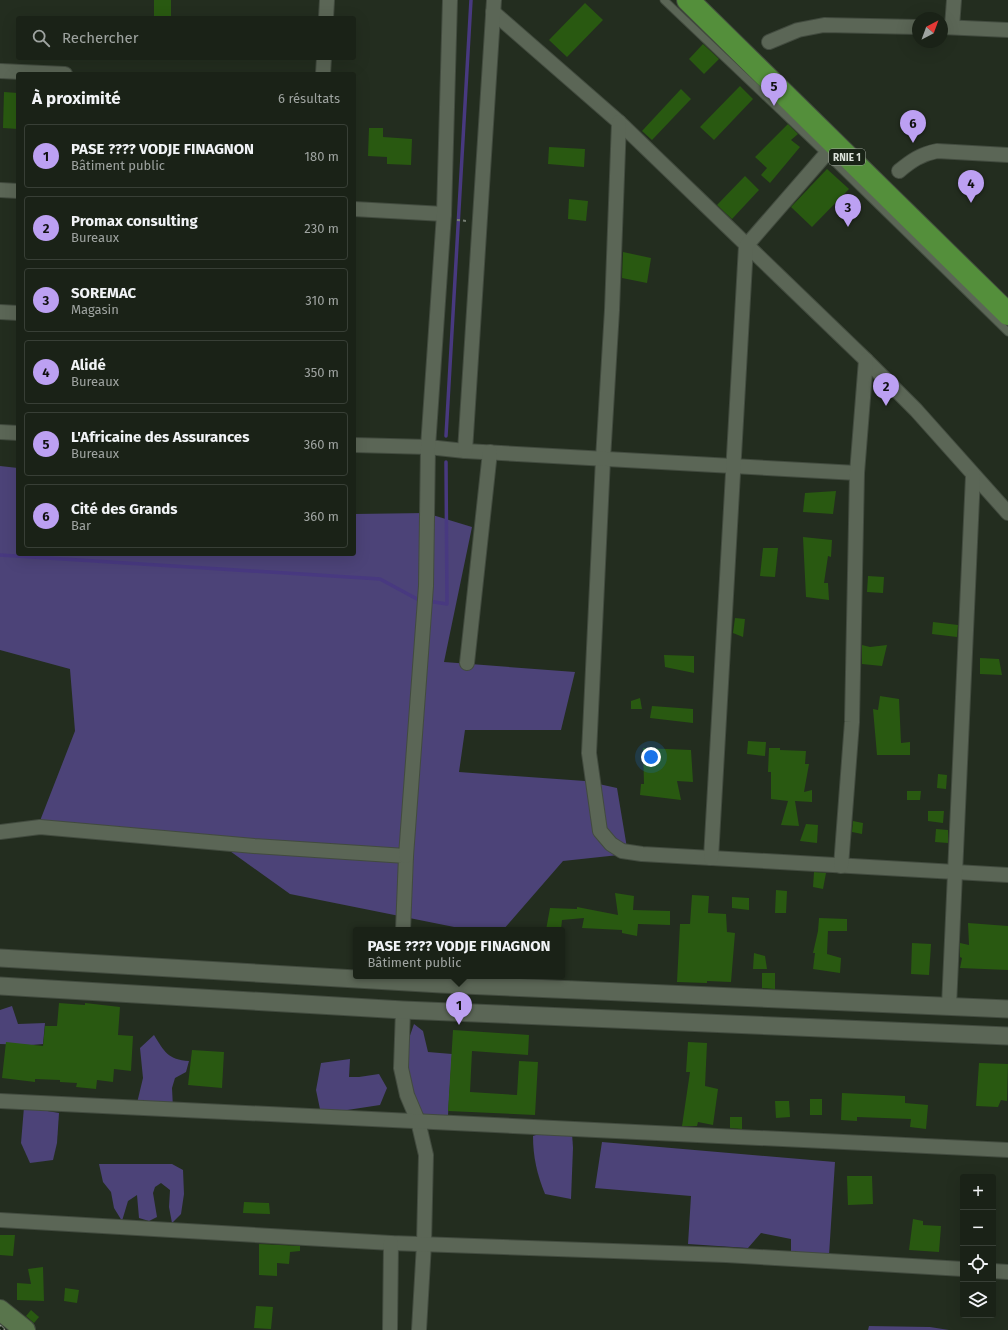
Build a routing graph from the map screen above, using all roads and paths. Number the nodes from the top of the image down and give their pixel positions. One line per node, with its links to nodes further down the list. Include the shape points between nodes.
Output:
1 (327, 0): 7 (street)
2 (450, 0): 24 (street)
3 (664, 0): 18 (lane)
4 (688, 0): 29 (highway, RNIE 1)
5 (954, 0): 8 (street)
6 (493, 6): 17 (street); 36 (street)
7 (326, 16)
8 (948, 23)
9 (912, 27): 12 (street, via 824,25 798,30)
10 (948, 27): 11 (street)
11 (1008, 30)
12 (769, 42)
13 (324, 60): 16 (street)
14 (0, 71): 15 (street)
15 (22, 72)
16 (323, 72)
17 (618, 122): 26 (street); 38 (street, via 612,310)
18 (826, 154): 26 (street); 30 (lane)
19 (1008, 154): 20 (street, via 932,152 911,161)
20 (899, 171)
21 (0, 190): 22 (street)
22 (16, 191)
23 (356, 209): 24 (street)
24 (448, 217): 25 (path); 35 (street)
25 (468, 221)
26 (746, 246): 31 (street); 39 (street)
27 (0, 312): 28 (street)
28 (16, 313)
29 (1008, 314)
30 (1008, 332)
31 (866, 360): 40 (street); 41 (street, via 916,410)
32 (0, 432): 33 (street)
33 (16, 433)
34 (356, 445): 35 (street)
35 (428, 447): 36 (street); 45 (street, via 426,586)
36 (465, 451): 37 (street)
37 (490, 452): 38 (street); 43 (street)
38 (603, 459): 39 (street); 46 (street, via 589,753 600,831 610,844 622,851)
39 (733, 467): 40 (street); 46 (street)
40 (857, 474): 47 (street, via 852,722)
41 (973, 476): 42 (street); 48 (street)
42 (1008, 513)
43 (467, 663)
44 (0, 832): 45 (street, via 40,827 254,846)
45 (406, 856): 50 (street)
46 (711, 858): 47 (street)
47 (841, 866): 48 (street)
48 (955, 871): 49 (street); 55 (street)
49 (1008, 875)
50 (403, 927)
51 (0, 958): 52 (street)
52 (353, 977)
53 (400, 979): 55 (street)
54 (0, 986): 57 (street)
55 (949, 1006): 56 (street)
56 (1008, 1009)
57 (403, 1010): 58 (street); 60 (street, via 402,1068 406,1095)
58 (1008, 1036)
59 (0, 1101): 60 (street)
60 (418, 1121): 61 (street); 64 (street, via 426,1155)
61 (1008, 1150)
62 (0, 1220): 63 (street)
63 (391, 1244): 64 (street); 70 (street)
64 (424, 1244): 65 (street, via 726,1254); 71 (street)
65 (960, 1269)
66 (996, 1271): 67 (street)
67 (1008, 1272)
68 (0, 1310): 69 (main road)
69 (24, 1330)
70 (390, 1330)
71 (419, 1330)

